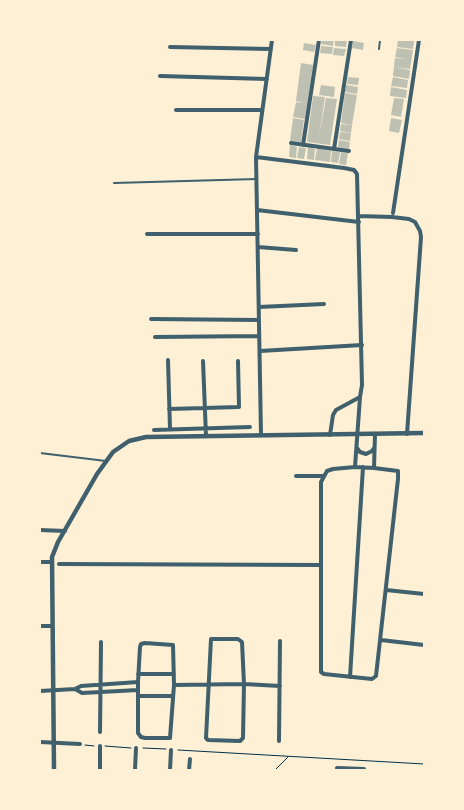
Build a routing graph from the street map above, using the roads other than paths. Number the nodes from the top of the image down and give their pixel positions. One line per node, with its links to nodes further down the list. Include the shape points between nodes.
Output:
1 (272, 40): 7 (street)
2 (319, 40): 14 (street)
3 (351, 40): 15 (street)
4 (380, 40): 8 (lane)
5 (419, 40): 21 (street)
6 (170, 47): 7 (street)
7 (271, 48): 10 (street)
8 (379, 49)
9 (160, 76): 10 (street)
10 (267, 79): 12 (street)
11 (176, 110): 12 (street)
12 (262, 110): 17 (street)
13 (291, 143): 14 (street)
14 (303, 145): 15 (street)
15 (334, 149): 16 (street)
16 (349, 151)
17 (256, 157): 18 (street); 22 (street, via 354,170 359,179)
18 (256, 179): 19 (lane); 20 (street)
19 (114, 182)
20 (257, 210): 23 (street); 25 (street)
21 (393, 212)
22 (359, 216): 23 (street); 48 (street, via 409,219 420,231)
23 (359, 222): 34 (street)
24 (147, 234): 25 (street)
25 (258, 234): 26 (street)
26 (258, 247): 27 (street); 29 (street)
27 (296, 250)
28 (324, 304): 29 (street)
29 (259, 307): 31 (street)
30 (151, 319): 31 (street)
31 (259, 320): 33 (street)
32 (155, 336): 33 (street)
33 (260, 336): 35 (street)
34 (362, 345): 35 (street); 39 (street)
35 (260, 351): 49 (street)
36 (168, 360): 40 (street)
37 (203, 361): 41 (street)
38 (238, 361): 41 (street, via 239,407)
39 (360, 397): 50 (street, via 336,410); 51 (street)
40 (169, 408): 41 (street); 44 (street)
41 (205, 408): 43 (street)
42 (250, 427): 43 (street)
43 (205, 428): 44 (street); 52 (street)
44 (170, 429): 45 (street)
45 (154, 430)
46 (424, 433): 48 (street)
47 (375, 434): 48 (street); 51 (street); 54 (street)
48 (407, 434)
49 (261, 435): 50 (street); 52 (street)
50 (330, 435): 51 (street)
51 (357, 435): 53 (street)
52 (206, 436): 56 (street, via 138,438 121,446)
53 (356, 444): 54 (street, via 358,450 366,454); 57 (street)
54 (375, 446): 59 (street)
55 (40, 453): 56 (lane)
56 (106, 461): 63 (street)
57 (355, 467): 58 (street); 61 (street, via 333,469)
58 (363, 468): 59 (street); 78 (street)
59 (374, 468): 68 (street, via 398,471)
60 (296, 476): 61 (street)
61 (323, 476): 67 (street)
62 (40, 530): 63 (street)
63 (65, 531): 65 (street)
64 (40, 562): 65 (street)
65 (52, 562): 71 (street)
66 (59, 564): 67 (street)
67 (321, 565): 78 (street, via 321,672)
68 (386, 590): 69 (street); 72 (street)
69 (424, 594)
70 (40, 626): 71 (street)
71 (52, 626): 86 (street)
72 (380, 640): 75 (street); 78 (street, via 374,679)
73 (280, 641): 84 (street)
74 (101, 642): 80 (street)
75 (424, 645)
76 (138, 674): 77 (street); 77 (street, via 140,647 145,643 173,645); 79 (street)
77 (174, 674): 83 (street)
78 (350, 677)
79 (138, 682): 80 (street); 87 (street)
80 (100, 684): 85 (street); 89 (street)
81 (208, 684): 82 (street); 82 (street, via 210,641 238,639 242,642); 82 (street, via 206,738 238,741 243,738); 83 (street)
82 (244, 684): 84 (street)
83 (174, 685): 91 (street)
84 (280, 686): 93 (street)
85 (75, 689): 86 (street); 89 (street)
86 (54, 690): 88 (street); 95 (street)
87 (138, 690): 89 (street); 90 (street)
88 (40, 691)
89 (100, 691): 92 (street)
90 (138, 696): 91 (street); 91 (street, via 138,733 141,738 170,738)
91 (173, 696)
92 (100, 732)
93 (279, 741)
94 (40, 742): 95 (street)
95 (54, 743): 96 (street); 102 (street)
96 (80, 744)
97 (100, 746): 103 (street)
98 (136, 748): 104 (street)
99 (171, 750): 105 (street)
100 (190, 759): 106 (street)
101 (364, 769): 107 (street)
102 (54, 770)
103 (100, 770)
104 (135, 770)
105 (170, 770)
106 (190, 770)
107 (338, 770)

